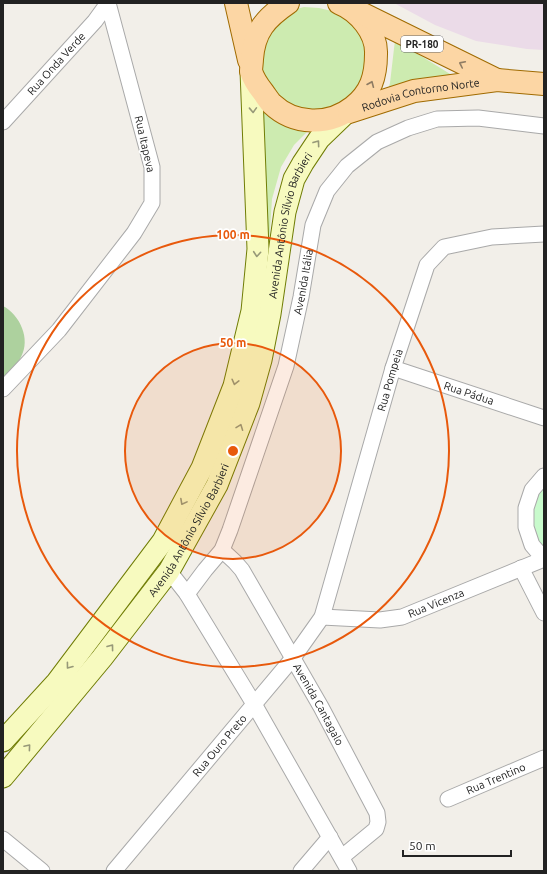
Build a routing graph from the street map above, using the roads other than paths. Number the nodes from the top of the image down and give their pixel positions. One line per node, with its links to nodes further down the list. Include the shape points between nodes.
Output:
1 (108, 3): 9 (street, Rua Onda Verde, via 95,21); 13 (street, Rua Itapeva, via 152,167 152,203 134,233 59,330)
2 (236, 3): 5 (main road, PR-180)
3 (288, 3): 5 (main road, via 272,14 259,30 253,49)
4 (344, 4): 6 (main road, Rodovia Contorno Norte / PR-180, one-way to 4); 8 (main road, PR-180, one-way to 4, via 360,102 371,86 376,69 376,51 371,33 361,18)
5 (251, 71): 8 (main road, PR-180, via 272,104 288,115 307,121 327,120); 25 (main road, Avenida Antônio Sílvio Barbieri, one-way to 25, via 258,249 252,311 234,386 202,468 163,541 57,682)
6 (497, 80): 7 (main road, Rodovia Contorno Norte / PR-180); 8 (main road, Rodovia Contorno Norte / PR-180, via 414,91)
7 (544, 84)
8 (346, 113): 19 (main road, Avenida Antônio Sílvio Barbieri, one-way to 8, via 217,485 249,403 264,345 285,212 294,179 319,139)
9 (3, 122)
10 (544, 126): 16 (street, Avenida Itália, via 478,118 437,119 377,142 347,166 327,191 313,225 286,366)
11 (544, 234): 12 (street, Rua Pompeia, via 492,237 444,247 427,265)
12 (393, 368): 14 (street, Rua Pádua); 22 (street, Rua Pompeia)
13 (3, 389)
14 (544, 418)
15 (544, 476): 17 (street, via 532,490 526,508 526,527 532,545)
16 (222, 550): 20 (street, Avenida Itália); 23 (street, Avenida Cantagalo, via 242,570)
17 (544, 559): 18 (street, Rua Vicenza)
18 (521, 568): 21 (street); 22 (street, Rua Vicenza, via 402,617 380,620)
19 (169, 571): 20 (street); 27 (main road, Avenida Antônio Sílvio Barbieri, one-way to 19, via 102,658)
20 (187, 594): 24 (street)
21 (544, 613)
22 (322, 617): 23 (street, Rua Ouro Preto)
23 (293, 658): 24 (street, Rua Ouro Preto); 31 (street, Avenida Cantagalo, via 377,813 376,829)
24 (254, 704): 29 (street); 33 (street, Rua Ouro Preto)
25 (3, 741)
26 (544, 758): 28 (street, Rua Trentino)
27 (3, 777)
28 (448, 799)
29 (330, 837): 31 (street); 34 (street)
30 (3, 839): 32 (street)
31 (342, 857): 35 (street)
32 (42, 871)
33 (114, 871)
34 (301, 871)
35 (350, 871)

